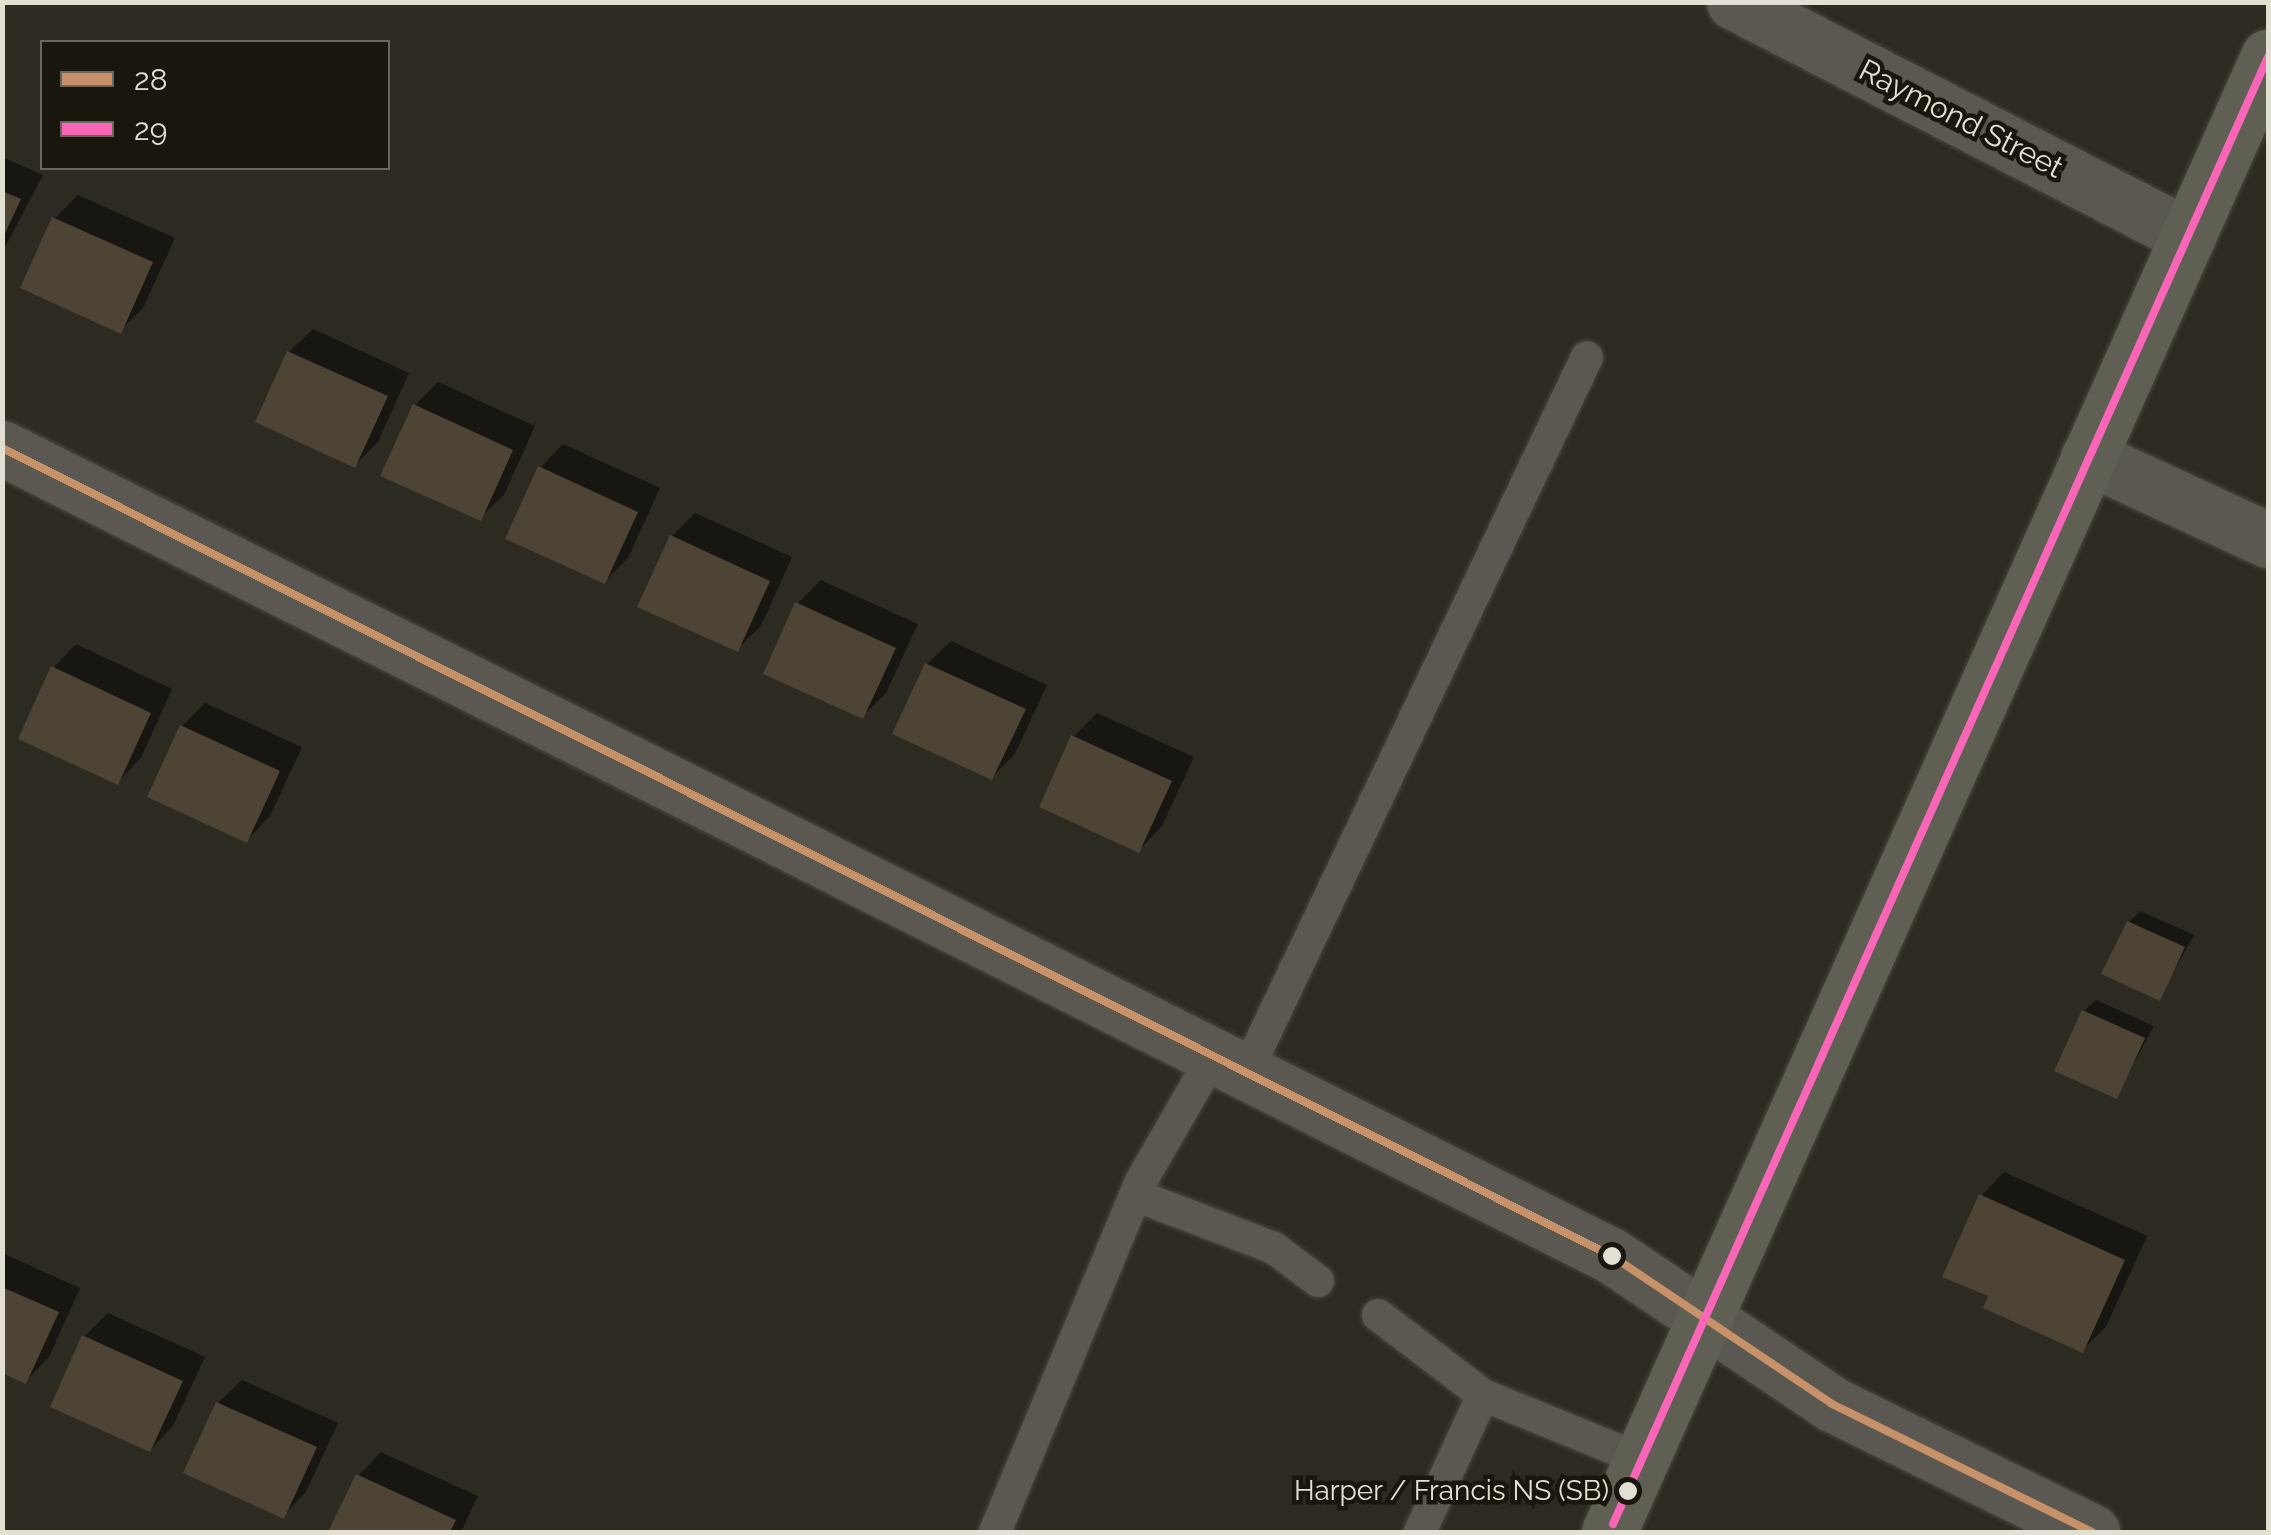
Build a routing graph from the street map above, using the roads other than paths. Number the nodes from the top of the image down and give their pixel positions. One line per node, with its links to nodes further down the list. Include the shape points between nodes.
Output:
1 (1734, 2): 3 (street, Raymond Street)
2 (2268, 57): 3 (main road)
3 (2188, 236): 6 (main road)
4 (1588, 357): 8 (lane)
5 (2, 448): 8 (street)
6 (2088, 457): 7 (street); 12 (main road)
7 (2268, 540)
8 (1229, 1066): 9 (lane); 12 (street, via 1612,1256)
9 (1135, 1195): 10 (lane, via 1274,1248); 15 (lane)
10 (1318, 1281)
11 (1378, 1315): 13 (lane)
12 (1706, 1320): 14 (main road); 18 (street, via 1832,1404)
13 (1484, 1395): 14 (lane); 16 (lane)
14 (1642, 1460): 17 (main road)
15 (995, 1532)
16 (1420, 1532)
17 (1609, 1532)
18 (2092, 1532)

